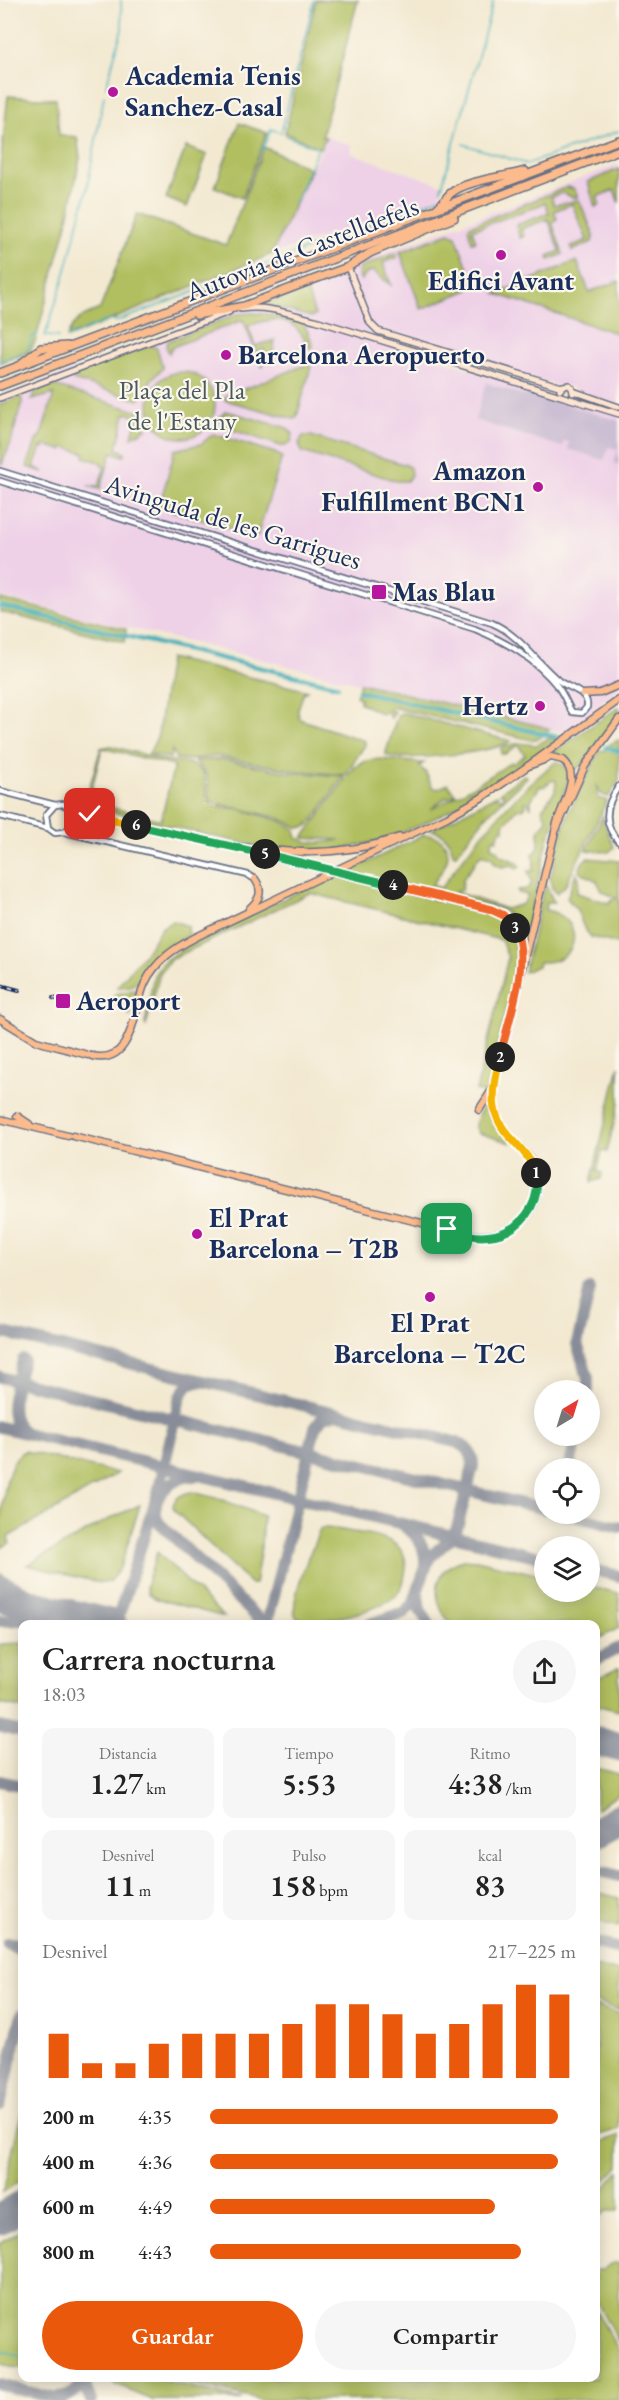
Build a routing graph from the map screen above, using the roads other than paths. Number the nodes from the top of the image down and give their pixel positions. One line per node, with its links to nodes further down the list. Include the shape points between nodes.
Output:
1 (619, 140): 8 (highway, Autovia de Castelldefels, via 565,160 481,181 452,192 432,211)
2 (619, 150): 3 (highway, Autovia de Castelldefels)
3 (475, 206): 4 (highway, via 370,253); 7 (highway, Autovia de Castelldefels)
4 (348, 267): 5 (highway); 12 (main road, via 376,330)
5 (244, 306): 6 (highway); 7 (highway)
6 (255, 308): 14 (main road, via 315,320); 15 (main road, via 213,317)
7 (165, 323): 11 (highway, Autovia de Castelldefels)
8 (81, 344): 9 (highway, Autovia de Castelldefels); 9 (highway, via 43,347)
9 (18, 366): 10 (highway, Autovia de Castelldefels)
10 (0, 373)
11 (0, 386)
12 (562, 387): 13 (main road, via 569,385); 14 (main road)
13 (573, 391): 14 (main road); 16 (main road)
14 (565, 396): 17 (main road)
15 (0, 398)
16 (619, 406)
17 (619, 414)
18 (0, 471): 21 (street, Avinguda de les Garrigues, via 492,623 506,630 562,683)
19 (0, 481): 21 (street, Avinguda de les Garrigues, via 443,618 506,642 540,668 575,713 587,707)
20 (619, 685): 21 (main road, via 600,693)
21 (583, 694)
22 (619, 695): 24 (main road)
23 (619, 700): 24 (main road)
24 (597, 716): 26 (main road)
25 (619, 719): 35 (main road, via 585,766)
26 (528, 766): 32 (main road, via 482,798); 35 (main road, via 555,758 566,763 571,772)
27 (619, 786): 36 (street, via 606,819)
28 (0, 791): 29 (street)
29 (55, 805): 30 (street, via 63,804); 33 (street, via 46,815)
30 (70, 809): 34 (street, via 72,822); 37 (street)
31 (0, 816): 33 (street)
32 (426, 827): 37 (main road, via 381,842 321,853); 39 (main road)
33 (48, 828): 34 (street, via 55,833)
34 (64, 832): 38 (street)
35 (555, 832): 40 (main road)
36 (619, 842)
37 (219, 844): 40 (main road, bridge, via 498,912 517,933)
38 (255, 879): 39 (main road, via 259,897)
39 (243, 915): 41 (main road, via 164,957 145,982 124,1046 116,1054 90,1055 36,1041)
40 (522, 965): 42 (main road)
41 (0, 1019)
42 (493, 1087): 43 (main road); 46 (main road, via 492,1106 497,1120 529,1158 538,1188 533,1205 518,1223 491,1236 472,1236)
43 (479, 1110)
44 (17, 1116): 46 (main road)
45 (0, 1119): 46 (main road)
46 (32, 1126)

